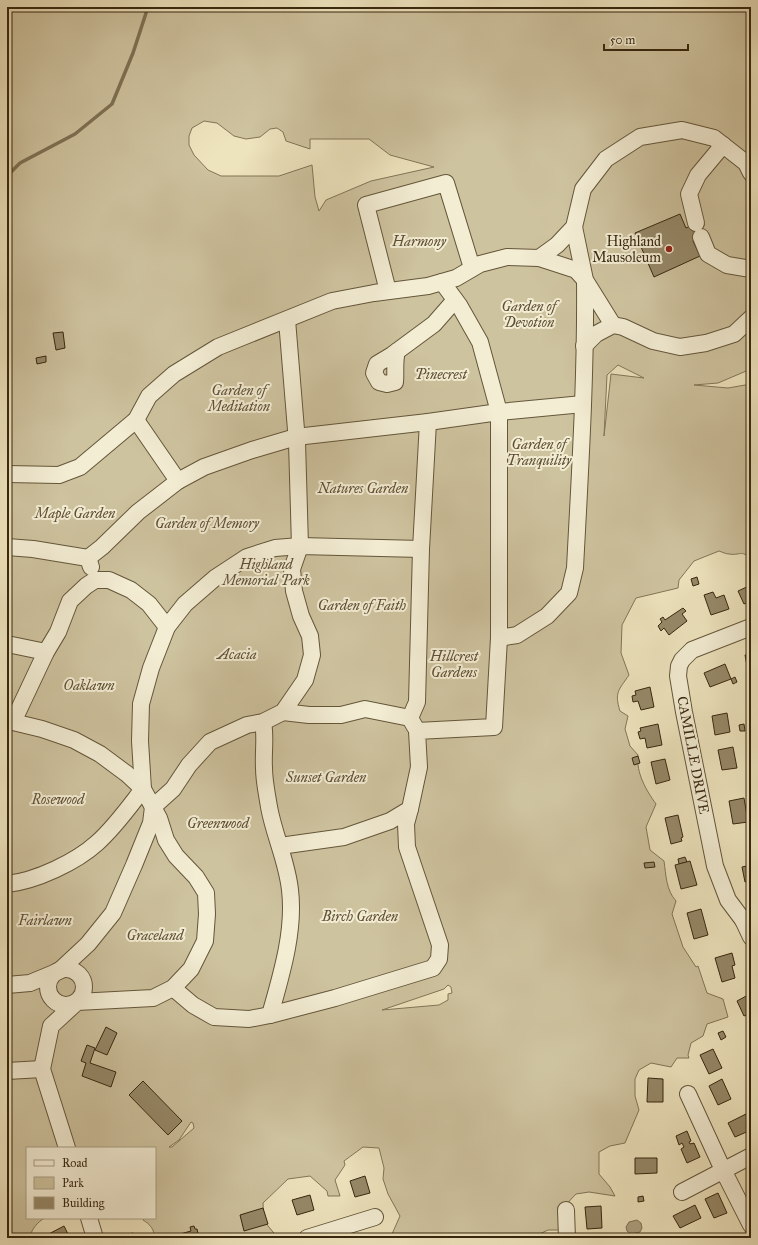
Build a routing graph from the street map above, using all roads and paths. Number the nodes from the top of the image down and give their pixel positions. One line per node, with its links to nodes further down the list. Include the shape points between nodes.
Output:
1 (723, 145): 2 (street, via 746,163); 3 (street, via 714,138 682,130 640,137 606,159 583,189); 6 (street, via 698,175 689,194 698,230 708,254 727,265)
2 (751, 172)
3 (574, 227): 4 (street, via 557,245); 7 (street)
4 (539, 258): 5 (street, via 507,257); 7 (street, via 576,270)
5 (472, 268): 8 (street, via 456,278); 9 (street, via 446,183 366,205)
6 (751, 269)
7 (585, 280): 13 (street); 14 (street)
8 (442, 282): 9 (street); 10 (street)
9 (388, 291): 12 (street, via 332,301)
10 (455, 300): 15 (street, via 434,324); 17 (street, via 480,342)
11 (751, 318): 13 (street, via 734,334 706,343 680,347 653,341)
12 (287, 320): 18 (street, via 218,347 174,374 149,396); 20 (street)
13 (613, 325): 14 (street, via 596,334)
14 (584, 346): 16 (street)
15 (397, 351)
16 (583, 404): 17 (street); 30 (street, via 575,568 569,593 547,616 517,635)
17 (500, 412): 19 (street); 30 (street)
18 (136, 420): 21 (street, via 80,467 59,475); 22 (street)
19 (428, 422): 20 (street); 25 (street)
20 (296, 437): 22 (street, via 204,467); 23 (street)
21 (7, 474)
22 (178, 482): 26 (street, via 138,512)
23 (300, 546): 25 (street); 28 (street, via 275,548 247,557 197,593); 33 (street, via 292,569 294,591 310,636 312,656 305,680)
24 (7, 547): 26 (street)
25 (421, 549): 36 (street, via 417,702)
26 (88, 558): 27 (street)
27 (95, 580): 28 (street, via 109,580 131,590 149,604); 32 (street, via 70,601 58,632)
28 (167, 627): 37 (street, via 151,668 141,704)
29 (751, 627): 42 (street, CAMILLE DRIVE, via 692,650 678,666 684,712 715,866 728,900)
30 (499, 638): 36 (street, via 494,727)
31 (7, 644): 32 (street)
32 (46, 652): 34 (street)
33 (283, 712): 35 (street); 36 (street, via 341,715 365,710)
34 (10, 722): 37 (street, via 74,740 100,754)
35 (263, 722): 38 (street, via 247,725 210,742 189,765 173,789); 40 (street, via 264,768 269,809)
36 (414, 724): 39 (street, via 419,767)
37 (143, 789): 38 (street); 41 (street, via 97,843 63,867 20,883)
38 (153, 808): 44 (street, via 151,824 113,913 88,944); 46 (street, via 166,840 206,893 205,941 191,969)
39 (410, 809): 40 (street, via 390,821 344,837); 48 (street, via 406,824 407,847 440,945 439,959 433,968)
40 (280, 846): 48 (street, via 290,890 291,923)
41 (7, 884)
42 (747, 918): 43 (street)
43 (751, 937)
44 (59, 971): 45 (street, via 30,983); 47 (street, via 76,972 83,981 84,992); 47 (street, via 49,985 51,997 60,1004)
45 (7, 986)
46 (173, 988): 47 (street, via 153,998); 48 (street, via 193,1005 214,1017 249,1019)
47 (77, 1002): 49 (street, via 51,1026)
48 (270, 1015)
49 (42, 1070): 50 (street); 52 (street)
50 (7, 1071)
51 (688, 1094): 54 (street)
52 (67, 1147)
53 (751, 1156): 54 (street)
54 (724, 1170): 55 (street); 59 (street)
55 (682, 1192)
56 (566, 1210): 62 (street)
57 (375, 1217): 61 (street)
58 (89, 1219): 60 (street)
59 (751, 1225)
60 (95, 1238)
61 (307, 1238)
62 (567, 1238)

